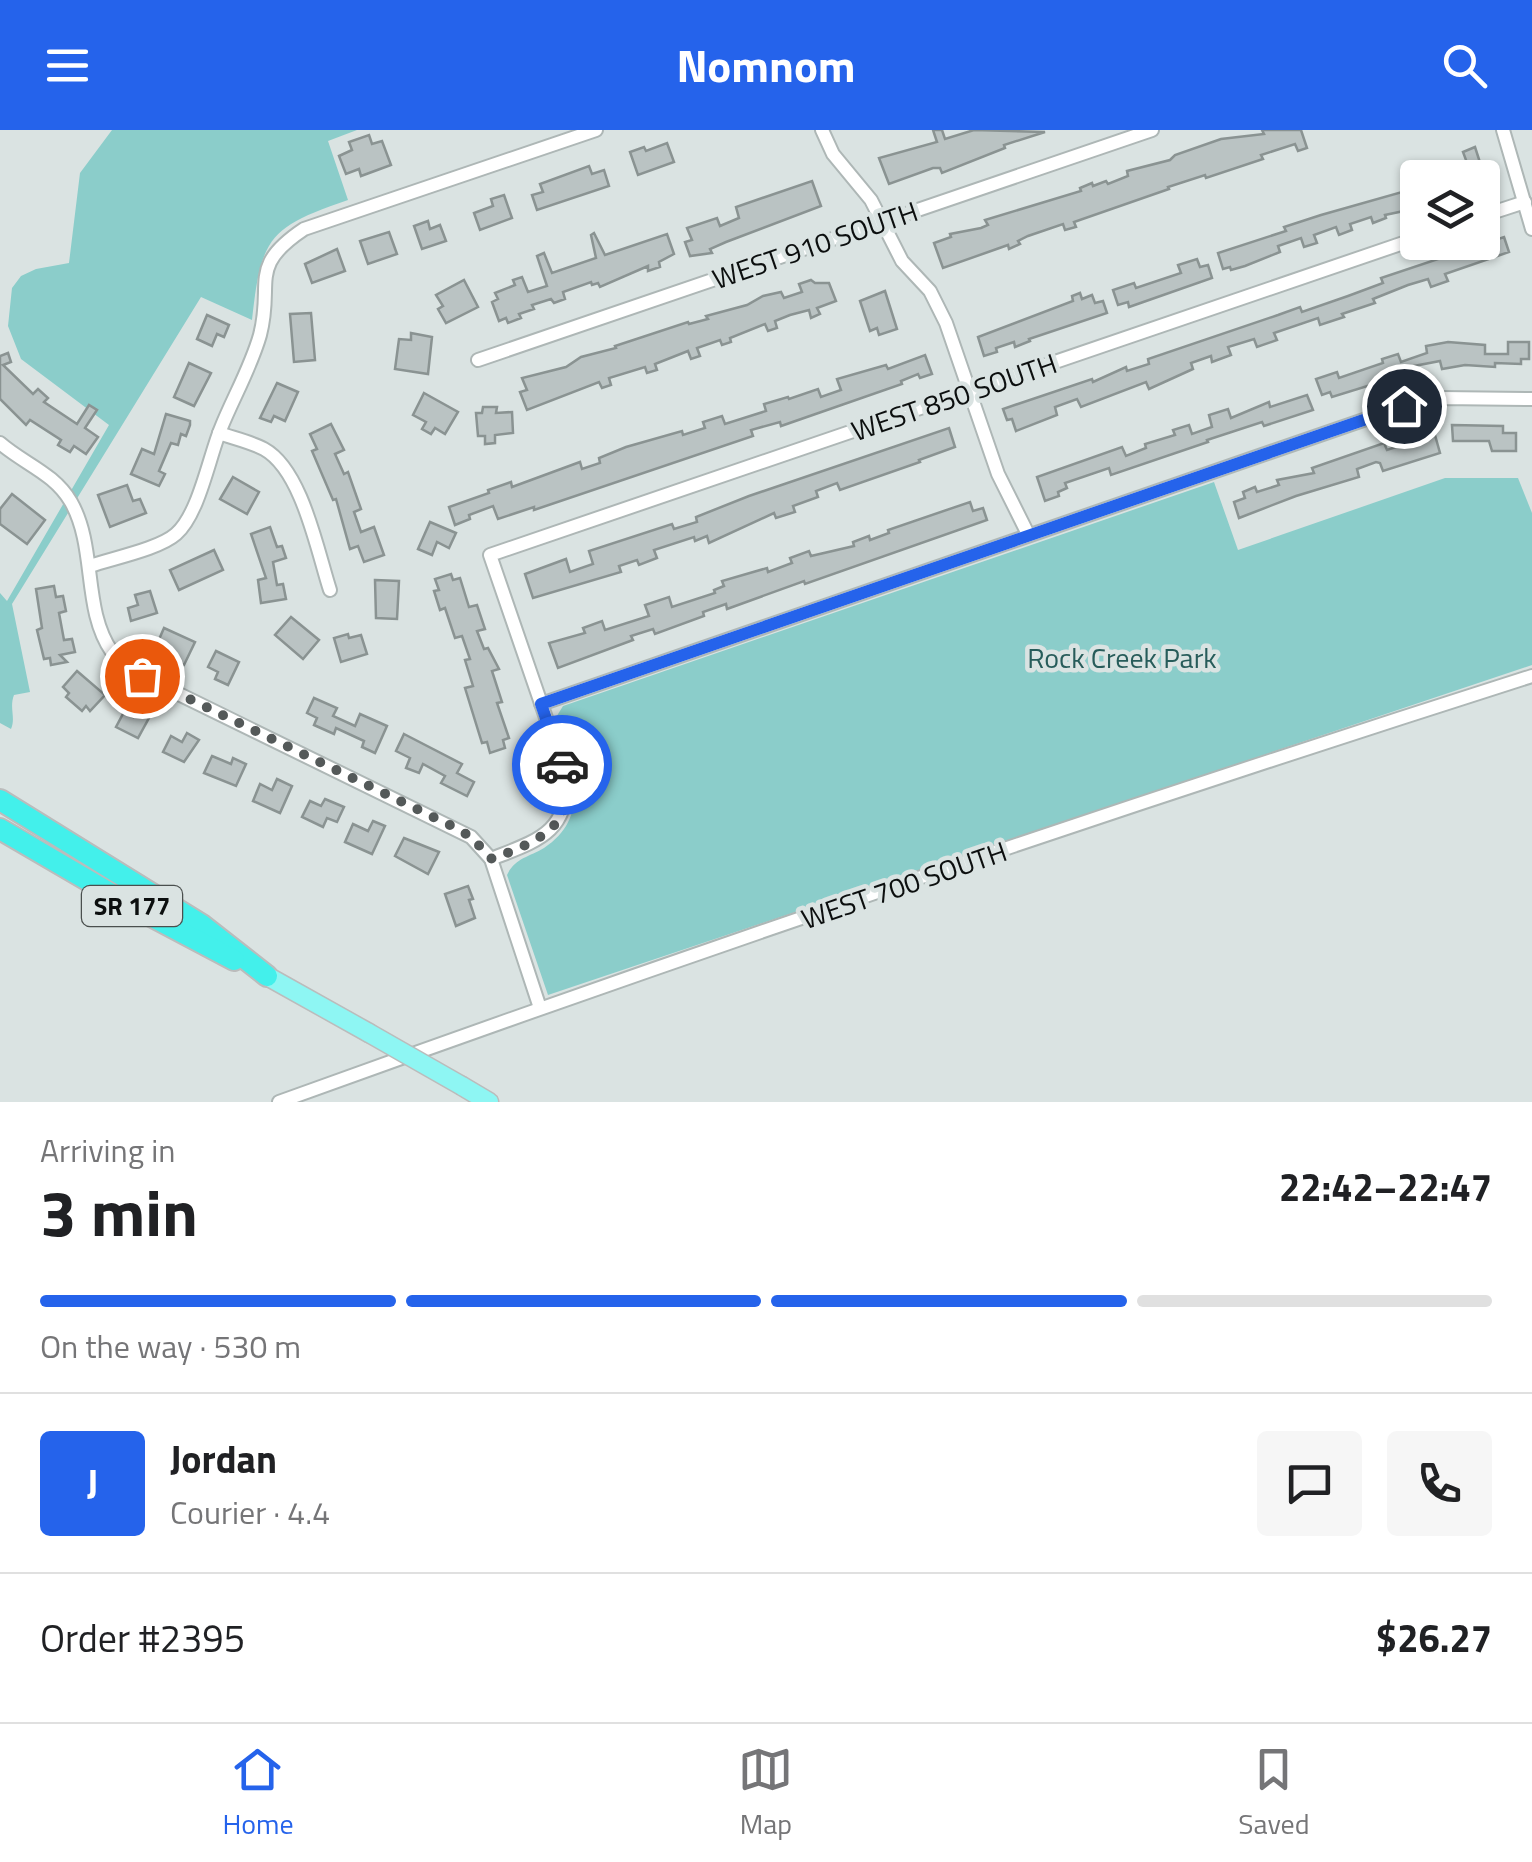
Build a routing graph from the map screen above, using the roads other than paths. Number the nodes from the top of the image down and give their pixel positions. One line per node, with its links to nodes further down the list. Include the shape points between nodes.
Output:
1 (596, 130): 13 (street, via 304,229 279,246 266,271 260,335)
2 (822, 130): 7 (street)
3 (1152, 130): 7 (street, WEST 910 SOUTH)
4 (1502, 130): 5 (street)
5 (1525, 202): 6 (street); 8 (street)
6 (1500, 210)
7 (882, 222): 10 (street, WEST 910 SOUTH); 11 (street, via 902,262 930,291)
8 (1532, 229)
9 (1400, 244): 11 (street, WEST 850 SOUTH)
10 (478, 360)
11 (971, 392): 15 (street, via 998,474); 19 (street, WEST 850 SOUTH, via 490,554)
12 (1532, 399): 15 (street, via 1441,398 1404,406)
13 (219, 433): 16 (street, via 178,532); 17 (street, via 265,449 282,464 295,484)
14 (0, 443): 16 (street, via 35,465 70,500)
15 (1028, 534): 19 (street)
16 (90, 566): 22 (street, via 99,623 126,665 456,828)
17 (330, 590)
18 (1532, 676): 24 (street, WEST 700 SOUTH)
19 (541, 704): 22 (street, via 566,776 563,814 534,842)
20 (0, 800): 23 (highway, via 202,924)
21 (0, 830): 23 (highway, SR 177)
22 (492, 859): 24 (street)
23 (267, 976): 26 (main road, SR 177, bridge)
24 (540, 1008): 25 (street, WEST 700 SOUTH)
25 (279, 1102)
26 (489, 1102)

